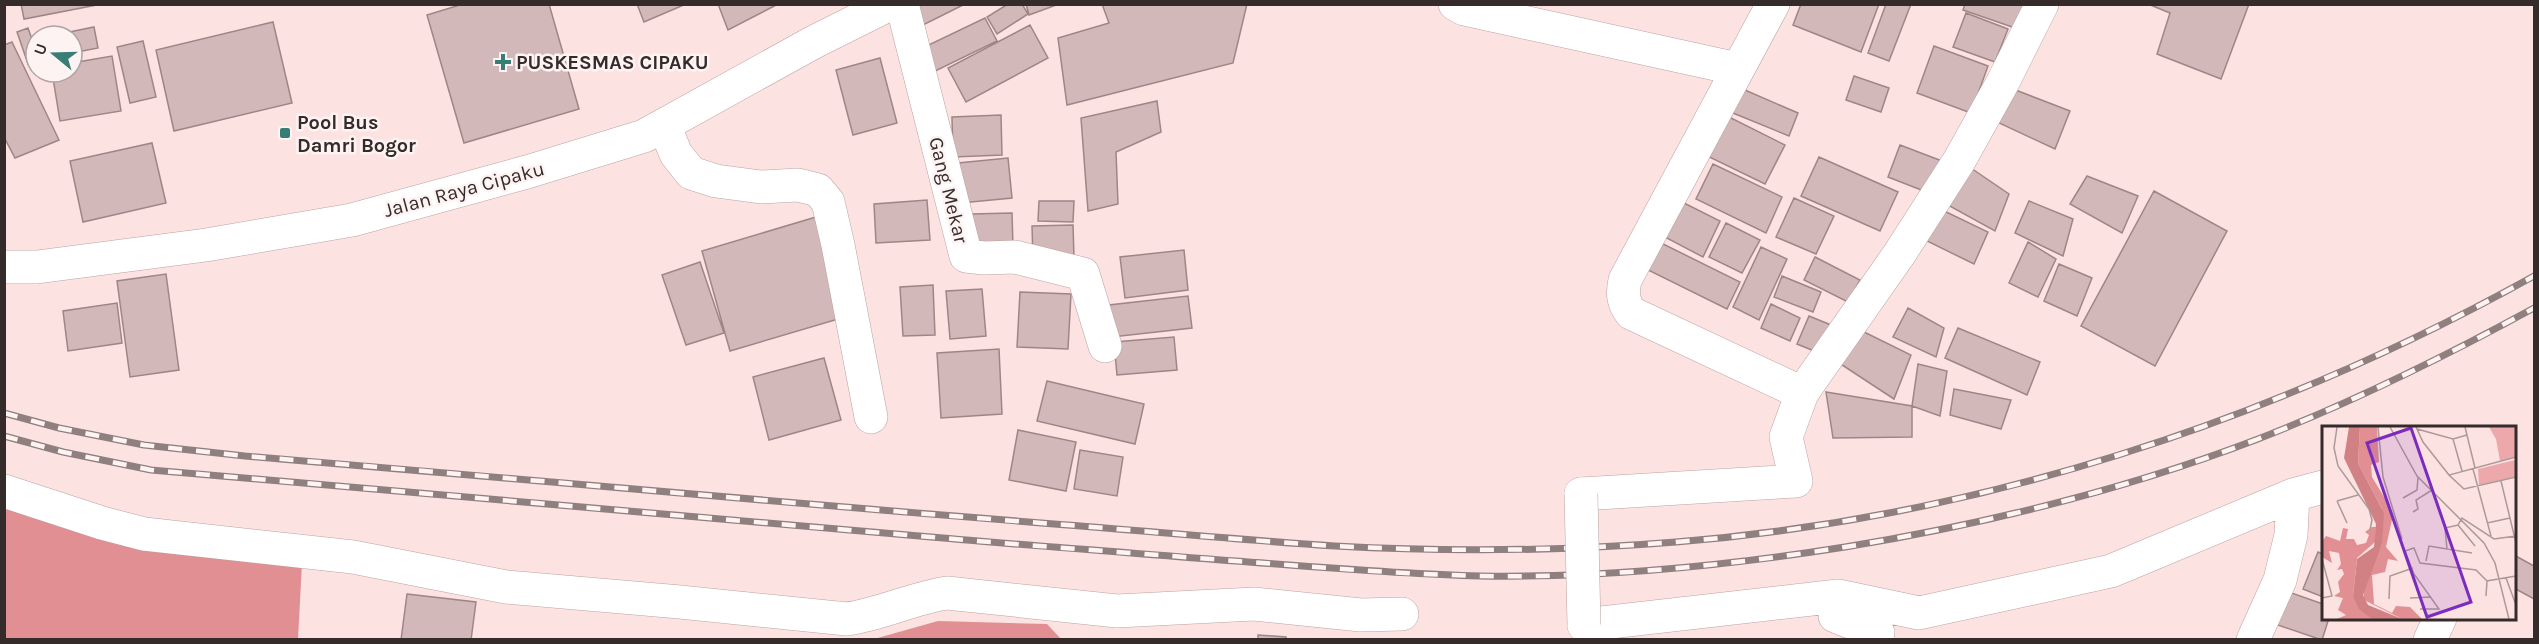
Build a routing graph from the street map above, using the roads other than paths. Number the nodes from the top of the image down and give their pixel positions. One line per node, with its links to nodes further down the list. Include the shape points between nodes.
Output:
1 (890, 4): 8 (street, Jalan Raya Cipaku)
2 (902, 4): 10 (street, Gang Mekar, via 966,255 1015,257 1083,273)
3 (1455, 4): 6 (street, via 1464,9)
4 (1773, 4): 7 (street)
5 (2042, 4): 11 (street, via 2004,82 1948,179)
6 (1523, 12): 7 (street)
7 (1738, 69): 11 (street, via 1625,280 1624,304 1631,313)
8 (664, 125): 9 (street, Jalan Raya Cipaku, via 644,136 527,172 352,220 206,245 37,267); 12 (street, via 676,154 691,173 761,187 798,185 818,190 828,202)
9 (4, 267)
10 (1105, 346)
11 (1802, 393): 15 (street, bridge, via 1786,437 1796,481 1581,494 1584,625)
12 (871, 417)
13 (4, 491): 16 (street, via 144,534 353,557 506,587 848,619 947,593 1117,611 1254,604 1361,615)
14 (2308, 491): 15 (street, via 2111,571 1919,613); 19 (street, via 2291,535 2280,580)
15 (1838, 596): 18 (street, via 1835,616 1878,633)
16 (1402, 614)
17 (2438, 620): 20 (street)
18 (1874, 639)
19 (2253, 639)
20 (2430, 639)

